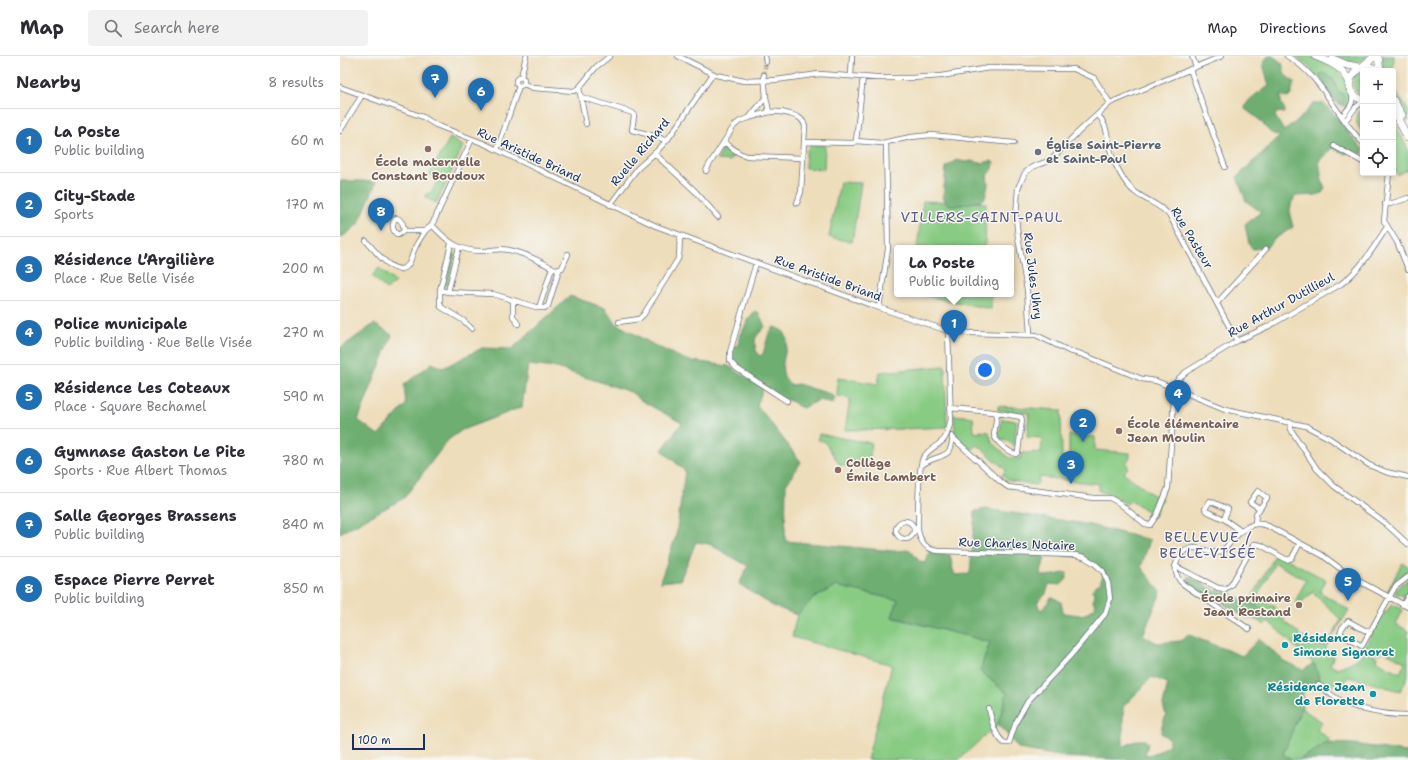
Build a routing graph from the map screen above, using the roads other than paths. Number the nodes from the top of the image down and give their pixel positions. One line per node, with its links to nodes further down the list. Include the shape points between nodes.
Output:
1 (526, 56): 22 (street)
2 (610, 56): 28 (street, via 596,67)
3 (678, 56): 19 (street)
4 (765, 56): 13 (street)
5 (852, 56): 21 (street)
6 (1192, 56): 15 (street)
7 (1222, 56): 15 (street)
8 (1287, 56): 39 (street, via 1312,77)
9 (1315, 56): 25 (main road, via 1337,66)
10 (1325, 56): 14 (main road, via 1344,64)
11 (1375, 56): 14 (main road)
12 (1378, 56): 17 (main road)
13 (766, 62)
14 (1362, 66): 16 (main road); 25 (main road, via 1352,73)
15 (1196, 67): 18 (street)
16 (1376, 68)
17 (1380, 68)
18 (1190, 69): 34 (street); 60 (street)
19 (713, 74): 24 (street, via 738,80); 49 (street, Ruelle Richard)
20 (764, 75): 24 (street)
21 (850, 76): 23 (street); 24 (street, via 819,74)
22 (521, 77): 26 (street, via 524,80); 26 (street, via 516,80 516,84)
23 (863, 77): 34 (street, via 934,76 989,68 1072,69 1094,78); 50 (street)
24 (764, 81): 32 (street)
25 (1349, 81): 29 (main road)
26 (521, 85): 28 (street, via 573,92); 56 (street)
27 (340, 87): 30 (street, Rue Aristide Briand)
28 (579, 88): 31 (street)
29 (1352, 92): 33 (main road); 39 (street, via 1352,104)
30 (362, 95): 45 (street); 47 (street, Rue Aristide Briand, via 420,115 436,125)
31 (581, 97): 43 (street); 49 (street, via 633,113 632,130)
32 (766, 97): 37 (street); 41 (street)
33 (1360, 99)
34 (1110, 103): 38 (street, Rue Jules Uhry)
35 (1360, 104): 42 (street)
36 (1395, 104): 44 (main road)
37 (769, 112): 41 (street); 52 (street, via 782,112 801,119 805,126)
38 (1098, 115): 85 (street, Rue Pasteur, via 1103,120 1112,156 1126,183 1168,214); 92 (street, Rue Jules Uhry, via 1051,160 1027,171 1020,184 1017,198 1017,227 1027,290)
39 (1342, 116): 42 (street)
40 (1396, 116): 46 (main road)
41 (749, 118): 51 (street, via 736,124)
42 (1345, 121): 48 (street)
43 (586, 124)
44 (1408, 128)
45 (340, 131)
46 (1408, 138)
47 (472, 139): 56 (street, Rue Aristide Briand); 68 (street)
48 (1361, 140)
49 (666, 141): 57 (street, Ruelle Richard)
50 (856, 141): 52 (street); 53 (street)
51 (724, 142): 58 (street, via 747,156); 61 (street)
52 (804, 142): 58 (street)
53 (886, 142): 54 (street, via 931,135); 86 (street, via 888,249)
54 (1014, 143)
55 (1334, 146): 59 (street)
56 (497, 150): 66 (street, Rue Aristide Briand)
57 (654, 153): 66 (street, Ruelle Richard, via 639,166); 67 (street, via 695,191)
58 (803, 158): 64 (street, via 801,192)
59 (1360, 160)
60 (1225, 166)
61 (706, 171)
62 (1389, 176): 65 (street)
63 (1408, 198): 65 (street)
64 (797, 203)
65 (1385, 204): 69 (street, via 1384,219)
66 (610, 205): 72 (street, Rue Aristide Briand)
67 (718, 217)
68 (432, 225): 70 (street); 74 (street)
69 (1387, 227): 80 (street, via 1397,242); 93 (street, Rue Arthur Dutillieul, via 1372,251 1352,275 1269,326)
70 (425, 230): 71 (street); 73 (street, via 409,264 400,269 394,268 383,259)
71 (404, 231)
72 (681, 236): 78 (street, Rue Aristide Briand); 88 (street, via 678,259 647,312 639,319)
73 (366, 241)
74 (451, 244): 75 (street); 82 (street)
75 (459, 246): 79 (street, via 481,251 511,250); 83 (street)
76 (1266, 249): 85 (street)
77 (568, 254): 81 (street)
78 (756, 263): 86 (street, Rue Aristide Briand); 95 (street, via 730,358 736,368)
79 (552, 268): 81 (street); 87 (street)
80 (1408, 269)
81 (559, 270): 87 (street, via 548,306)
82 (440, 290): 83 (street); 90 (street, via 441,307)
83 (448, 292): 84 (street, via 486,293)
84 (513, 300): 87 (street); 89 (street, via 513,316)
85 (1217, 303): 93 (street, Rue Pasteur)
86 (879, 307): 91 (street, Rue Aristide Briand)
87 (539, 308)
88 (619, 322)
89 (518, 324)
90 (472, 329)
91 (948, 330): 92 (street, Rue Aristide Briand); 96 (street)
92 (1030, 334): 94 (street, Rue Aristide Briand, via 1069,351)
93 (1237, 341): 94 (street, Rue Arthur Dutillieul, via 1180,376)
94 (1175, 388): 99 (street, Rue Aristide Briand, via 1225,409); 100 (street, via 1168,488 1150,525 1110,498 1008,487)
95 (787, 401)
96 (950, 408): 97 (street); 98 (street)
97 (997, 413): 97 (street, via 995,438 1016,454 1022,418)
98 (950, 422): 100 (street); 101 (street, via 946,438)
99 (1291, 422): 104 (street, Rue Aristide Briand, via 1317,431 1369,465); 111 (street, via 1292,431 1319,470 1340,491 1375,515)
100 (952, 437): 102 (street, via 950,451)
101 (928, 452): 102 (street); 103 (street)
102 (939, 458): 103 (street, via 925,462)
103 (921, 466): 109 (street)
104 (1408, 477)
105 (1259, 508): 107 (street)
106 (1224, 518): 106 (street, via 1206,511 1207,503 1210,501 1228,509); 108 (street)
107 (1255, 523): 108 (street); 110 (street, via 1264,524)
108 (1241, 531): 112 (street, via 1221,551 1189,549 1182,554)
109 (916, 532): 109 (street, via 912,525 906,522 900,523 896,529 897,536 903,539 910,538); 120 (street, Rue Charles Notaire, via 925,546 936,551 1080,556 1100,568 1107,579 1110,599 1105,614 1076,650 1028,701 1016,722 1009,743 1004,743 996,734)
110 (1300, 543): 112 (street, via 1289,560 1261,545 1254,544 1231,585 1226,589 1218,588); 115 (street, via 1322,555 1353,578)
111 (1408, 544)
112 (1175, 566): 117 (street, via 1177,576 1183,584)
113 (1408, 577): 115 (street, via 1397,585)
114 (1408, 596): 116 (street)
115 (1390, 597): 116 (street); 118 (street)
116 (1406, 606)
117 (1250, 629)
118 (1370, 633): 118 (street, via 1362,646 1340,634 1348,621)
119 (1318, 685): 121 (street, via 1340,700 1360,708 1385,714)
120 (989, 708)
121 (1408, 715)

